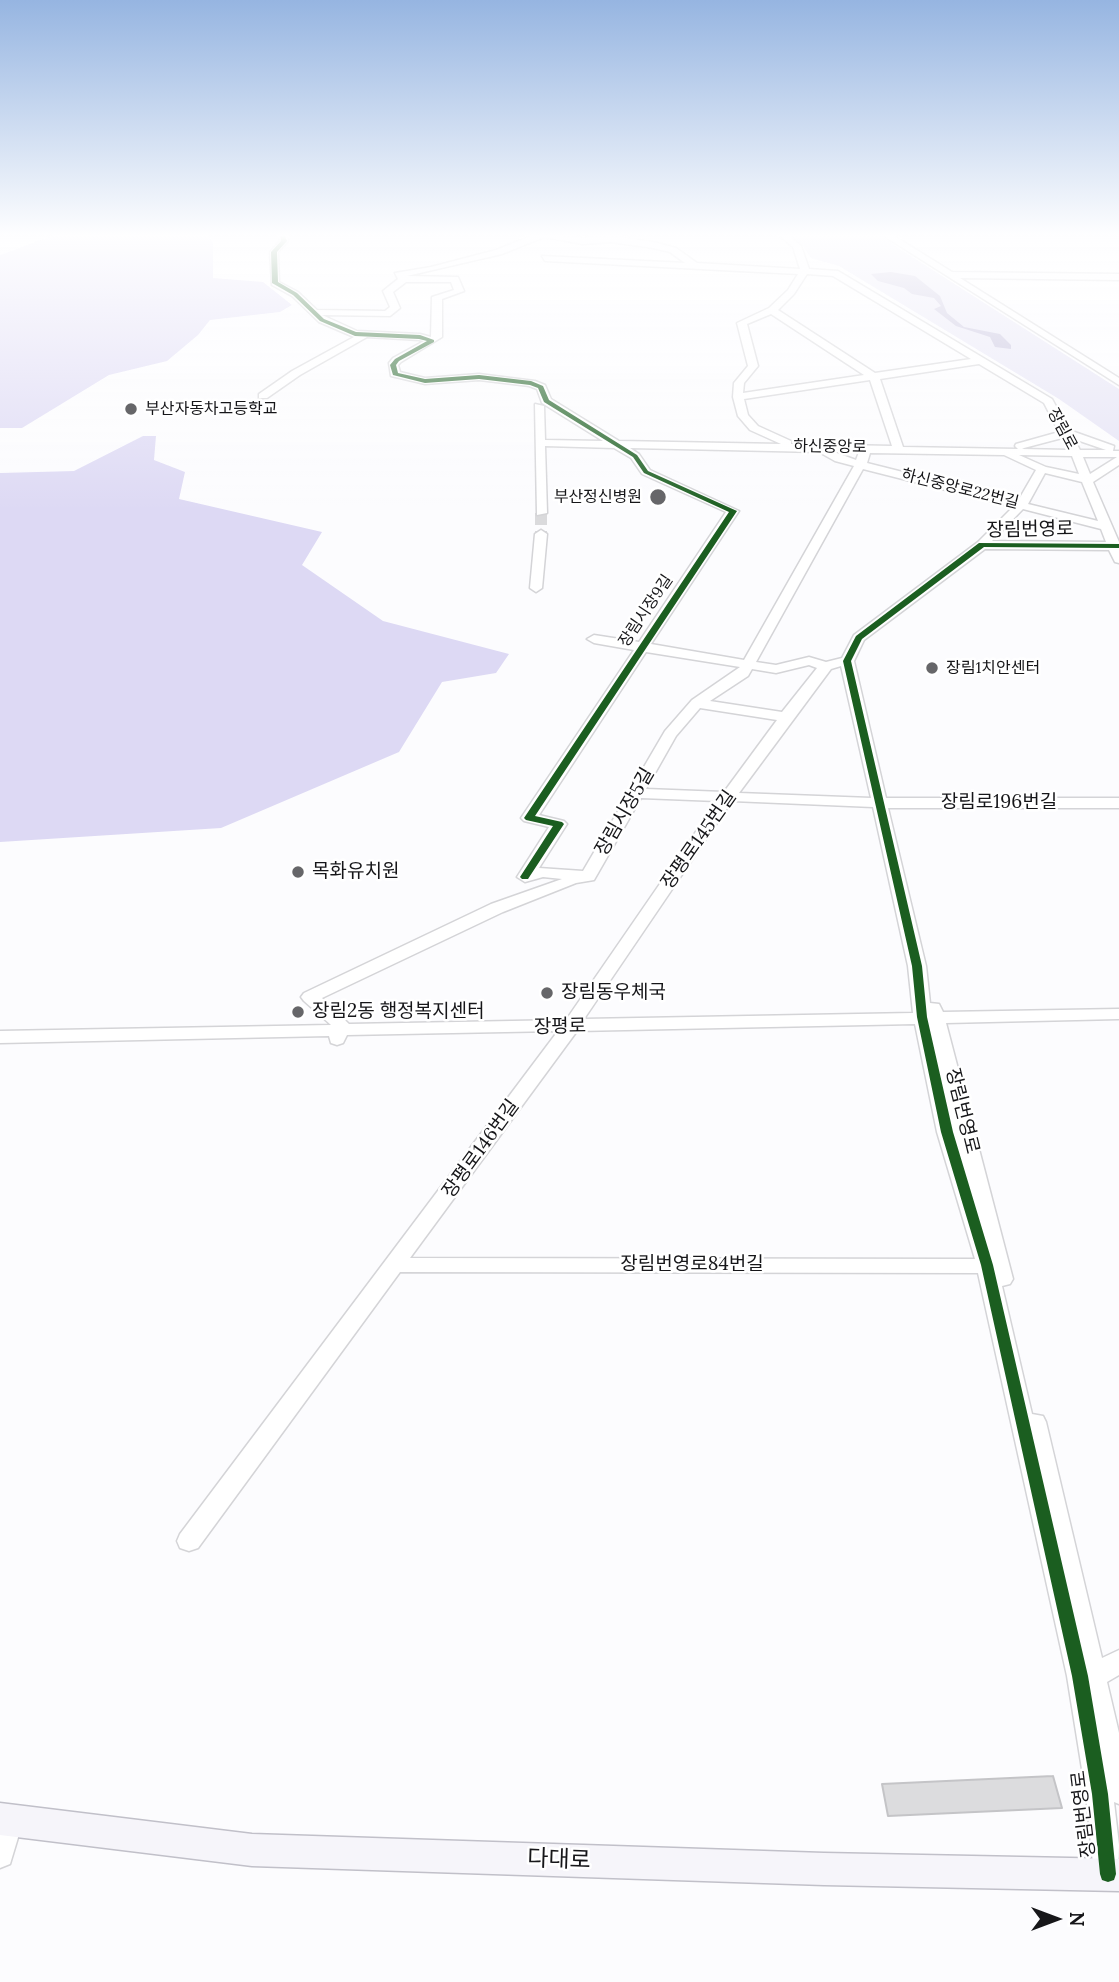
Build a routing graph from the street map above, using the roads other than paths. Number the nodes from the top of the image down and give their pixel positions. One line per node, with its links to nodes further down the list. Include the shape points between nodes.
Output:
1 (338, 326): 7 (street)
2 (437, 326): 8 (street)
3 (743, 326): 13 (street, via 753,366 739,383)
4 (797, 326): 10 (street)
5 (923, 326): 9 (street, 장림로)
6 (1030, 326): 11 (street)
7 (364, 335): 8 (street); 12 (street)
8 (432, 341): 17 (street, via 397,360 395,374 425,381 479,377 531,383 541,387 546,401)
9 (979, 361): 10 (street); 15 (street, 장림로, via 1048,401)
10 (874, 377): 13 (street); 21 (street)
11 (1119, 382)
12 (263, 396)
13 (738, 397): 18 (street, via 743,416 754,428)
14 (539, 406): 16 (street)
15 (1067, 433): 22 (street); 23 (street, 장림로); 24 (street)
16 (541, 443): 17 (street, 하신중앙로); 29 (street)
17 (617, 444): 18 (street, 하신중앙로); 37 (street, 장림시장9길, via 635,456 646,472 733,511)
18 (794, 446): 19 (street, 하신중앙로)
19 (815, 447): 20 (street, 하신중앙로); 25 (street, 하신중앙로22번길)
20 (866, 448): 21 (street, 하신중앙로); 25 (street, 장림시장5길)
21 (898, 449): 22 (street, 하신중앙로)
22 (999, 451): 23 (street, 하신중앙로); 26 (street)
23 (1076, 453): 24 (street, 하신중앙로); 27 (street, 장림로)
24 (1118, 458): 27 (street)
25 (861, 463): 28 (street, 하신중앙로22번길); 39 (street, 장림시장5길)
26 (1042, 469): 27 (street); 28 (street)
27 (1088, 480): 30 (street, 장림로)
28 (1023, 504): 30 (street, 하신중앙로22번길); 32 (street)
29 (541, 513)
30 (1106, 527): 33 (street, 장림로)
31 (541, 534): 35 (street)
32 (982, 545): 33 (street, 장림번영로); 38 (street, 장림번영로, via 859,638)
33 (1117, 547): 34 (street, 장림로)
34 (1119, 559)
35 (536, 588)
36 (593, 639): 37 (street)
37 (641, 647): 39 (street); 47 (street, 장림시장9길, via 529,818 558,824 525,877 543,872)
38 (847, 661): 40 (street); 45 (street, 장림번영로)
39 (748, 663): 40 (street, via 776,669 809,662); 41 (street, 장림시장5길, via 743,673)
40 (826, 666): 42 (street, 장평로145번길)
41 (697, 703): 42 (street); 43 (street, 장림시장5길, via 670,734)
42 (786, 717): 44 (street, 장평로145번길)
43 (636, 793): 44 (street, 장림로196번길); 47 (street, 장림시장5길)
44 (727, 798): 45 (street, 장림로196번길); 51 (street, 장평로145번길)
45 (880, 803): 46 (street, 장림로196번길); 49 (street, 장림번영로)
46 (1119, 803)
47 (588, 877): 52 (street, 장림시장5길, via 496,908 310,997 340,1023)
48 (1119, 1014): 49 (street, 장평로)
49 (931, 1022): 50 (street, 장평로); 51 (street, 장평로); 57 (street, 장림번영로, via 947,1132)
50 (1119, 1023)
51 (568, 1030): 52 (street, 장평로); 56 (street, 장평로146번길)
52 (338, 1035): 54 (street, 장평로)
53 (0, 1037): 54 (street, 장평로)
54 (24, 1041): 55 (street, 장평로)
55 (0, 1045)
56 (396, 1265): 57 (street, 장림번영로84번길); 58 (street, 장평로146번길)
57 (994, 1266): 60 (street, 장림번영로)
58 (189, 1541)
59 (1119, 1661): 60 (street)
60 (1087, 1676): 61 (street, 장림번영로); 64 (street, 장림번영로)
61 (1119, 1791)
62 (5, 1820): 63 (street); 64 (main road, 다대로, via 252,1850)
63 (0, 1855)
64 (1114, 1874)

